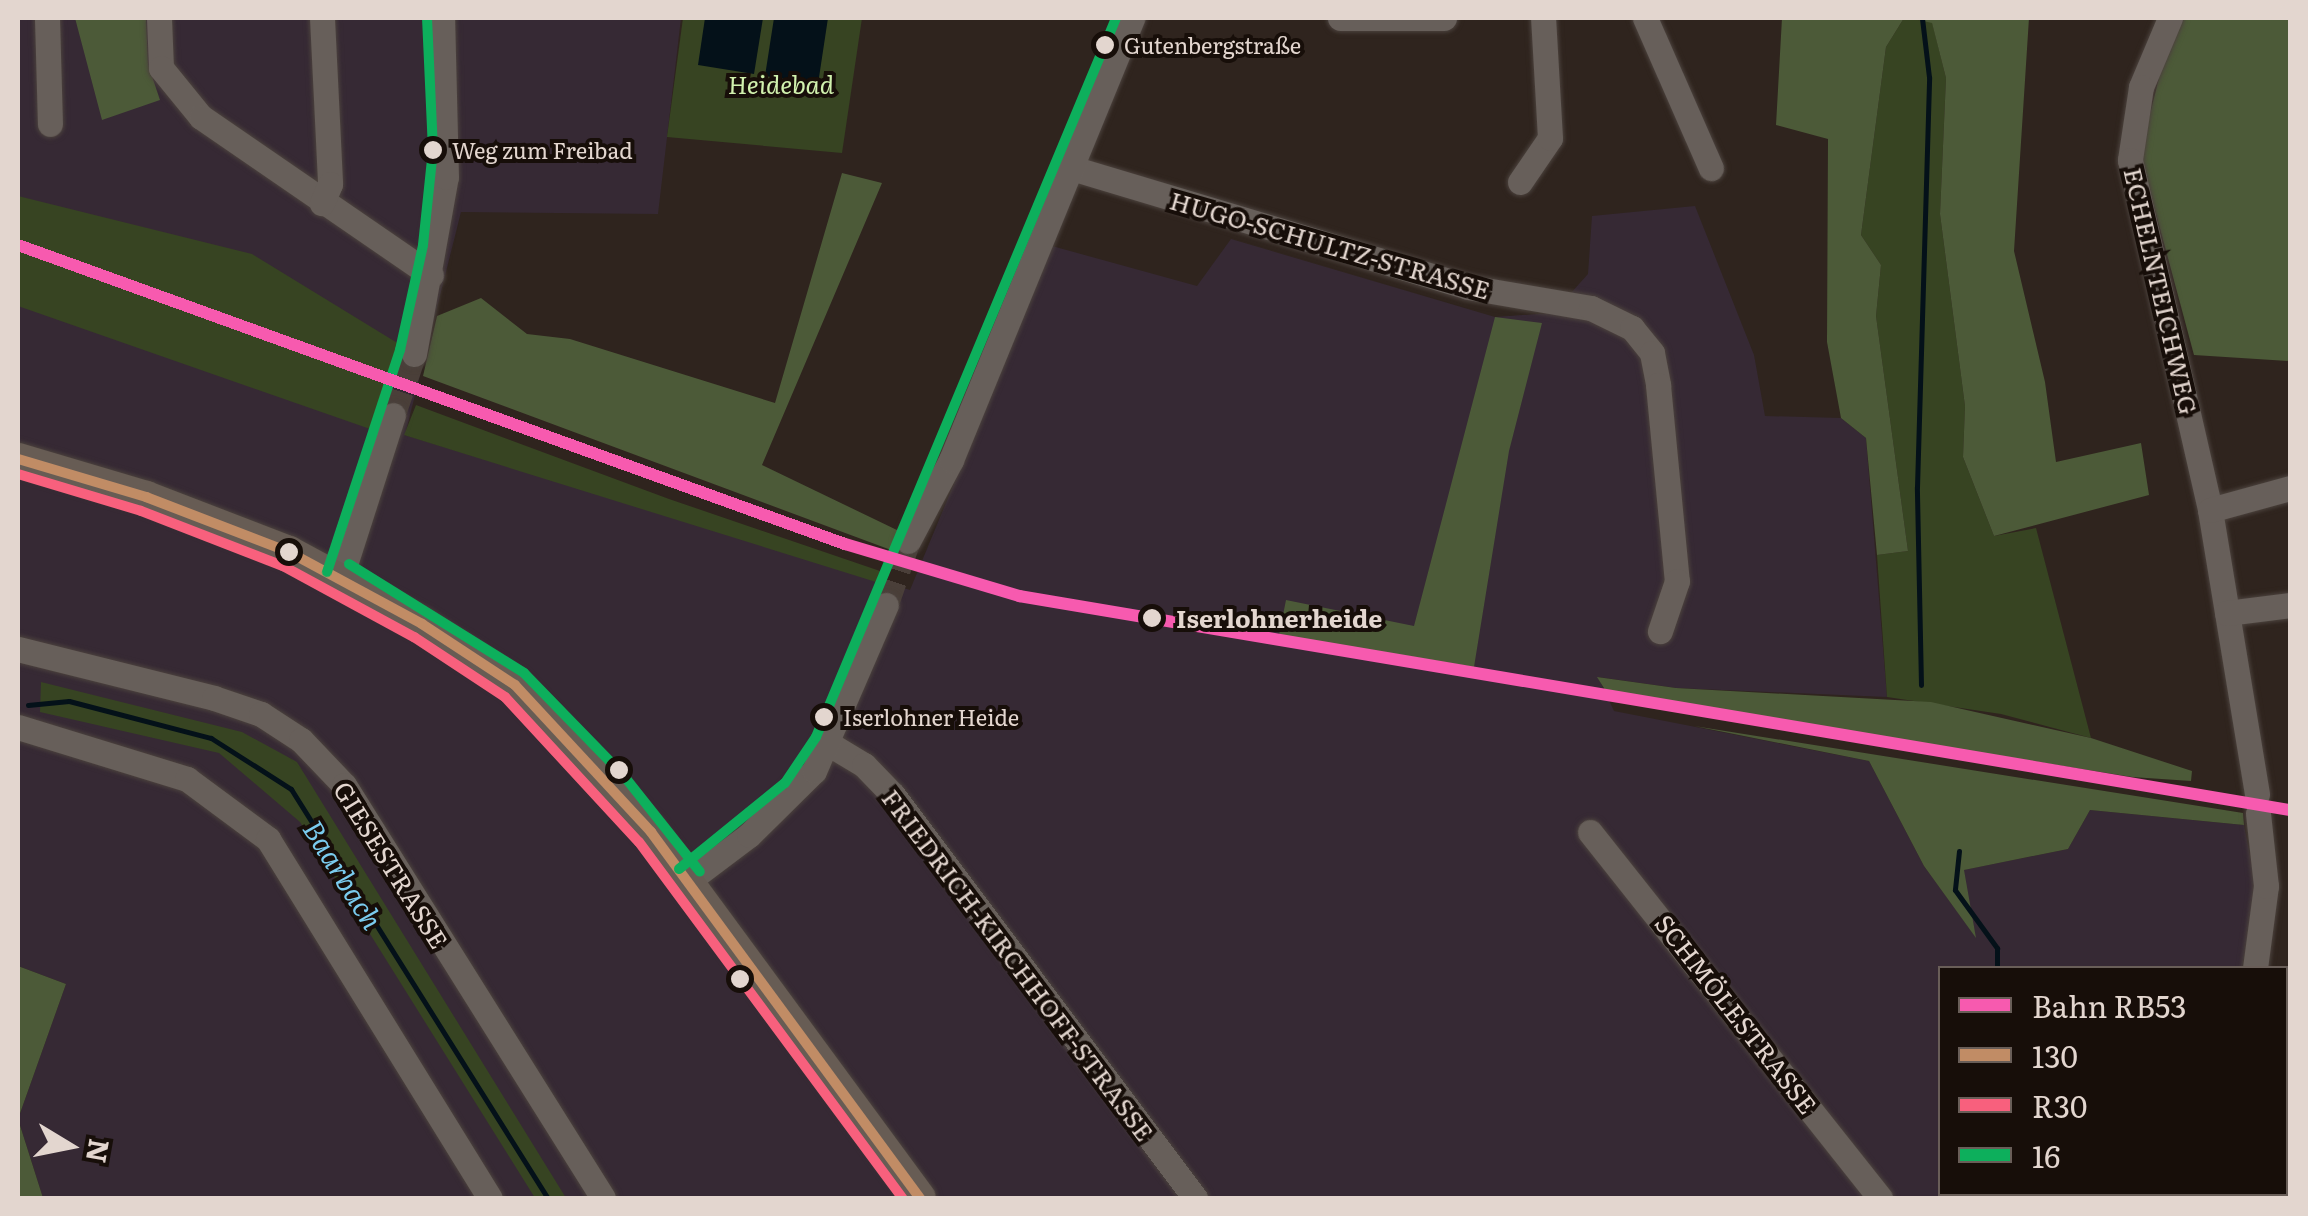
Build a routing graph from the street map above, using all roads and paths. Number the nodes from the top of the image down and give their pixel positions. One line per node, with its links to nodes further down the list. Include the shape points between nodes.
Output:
1 (47, 18): 11 (street)
2 (158, 18): 15 (street, via 161,68 178,94)
3 (322, 18): 15 (street, via 330,184)
4 (442, 18): 16 (street, via 448,150)
5 (1132, 18): 12 (street)
6 (1340, 18): 7 (street)
7 (1444, 18)
8 (1543, 18): 14 (street, via 1550,138)
9 (1645, 18): 13 (street)
10 (2170, 18): 21 (street, ECHELNTEICHWEG, via 2141,87 2130,160)
11 (50, 124)
12 (1072, 168): 22 (street, via 952,460); 27 (street, HUGO-SCHULTZ-STRASSE, via 1468,287 1590,308 1632,328 1652,353 1676,562 1677,582)
13 (1711, 168)
14 (1520, 182)
15 (322, 204): 16 (street)
16 (431, 275): 17 (street)
17 (414, 354)
18 (393, 415): 23 (street)
19 (18, 460): 23 (main road, via 192,513)
20 (2290, 488): 21 (street)
21 (2210, 510): 26 (street, ECHELNTEICHWEG)
22 (908, 541)
23 (341, 577): 32 (main road, via 515,685 613,786)
24 (886, 605): 30 (street)
25 (2290, 605): 26 (street)
26 (2228, 612): 33 (street, ECHELNTEICHWEG, via 2266,886)
27 (1660, 631)
28 (18, 649): 35 (street, GIESESTRASSE, via 214,698 261,714 301,740 344,786)
29 (18, 727): 34 (street, via 186,780 256,827)
30 (829, 744): 32 (street, via 796,793); 37 (street, FRIEDRICH-KIRCHHOFF-STRASSE, via 864,765 893,795)
31 (1590, 832): 38 (street, SCHMÖLESTRASSE)
32 (688, 881): 36 (main road)
33 (2255, 966)
34 (490, 1198)
35 (603, 1198)
36 (920, 1198)
37 (1195, 1198)
38 (1880, 1198)

